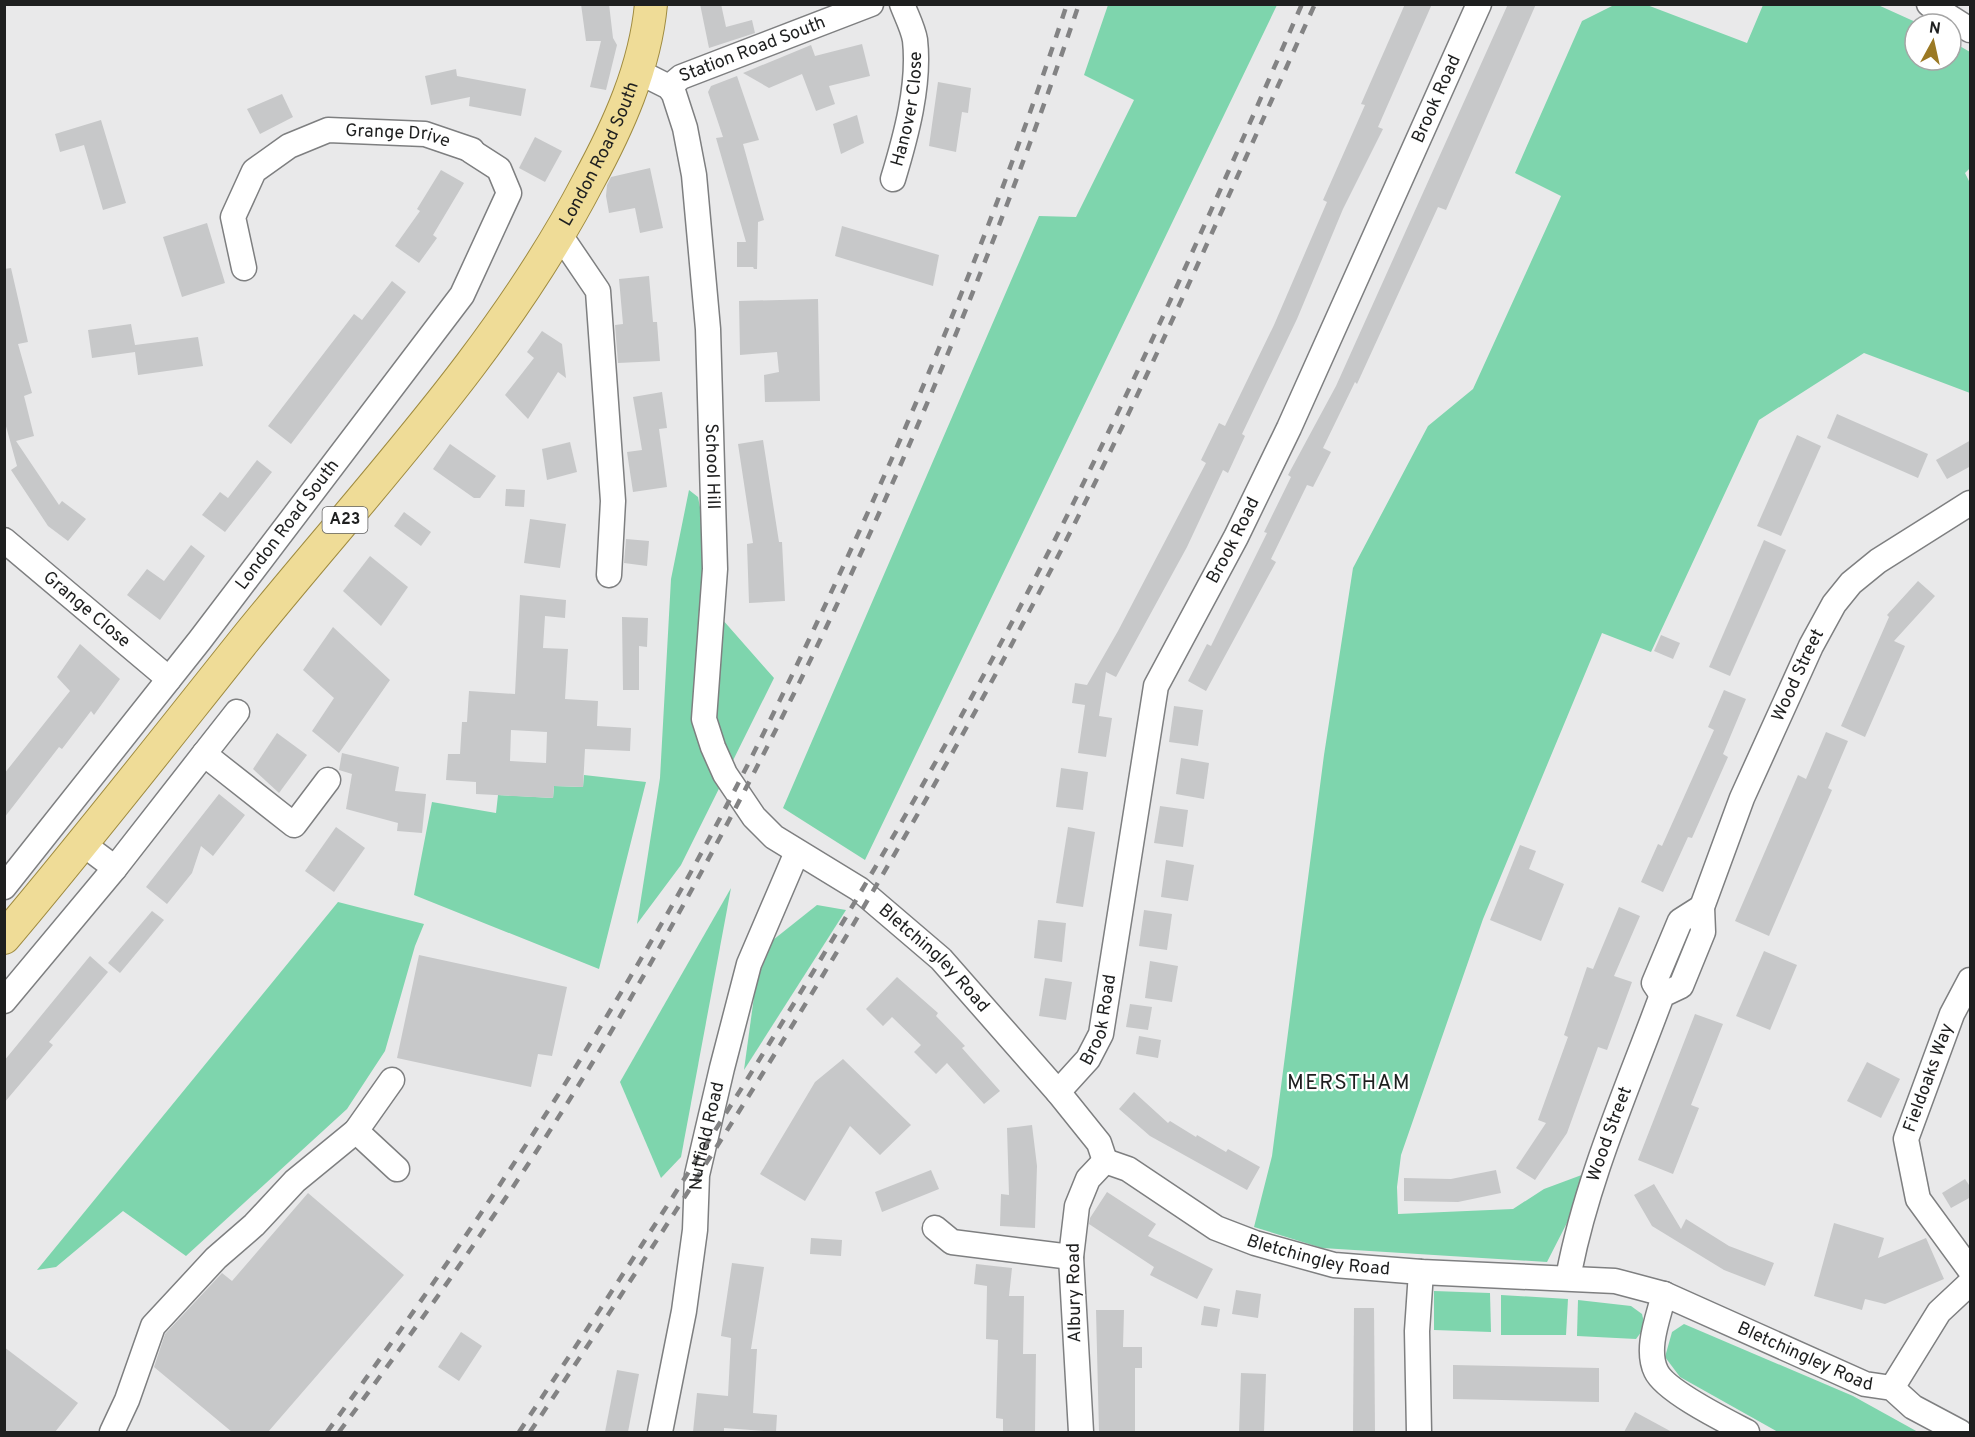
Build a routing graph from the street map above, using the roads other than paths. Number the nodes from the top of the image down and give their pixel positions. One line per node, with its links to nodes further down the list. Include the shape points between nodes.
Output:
1 (651, 4): 7 (main road, A23)
2 (871, 4): 8 (street, Station Road South, via 681,77)
3 (902, 4): 10 (street, Hanover Close, via 915,38 915,66 904,144)
4 (1479, 4): 30 (street, Brook Road, via 1289,428 1156,686 1101,1034 1088,1059)
5 (1929, 4): 6 (street)
6 (1971, 30)
7 (637, 71): 8 (street); 11 (main road, London Road South / A23, via 617,128)
8 (669, 87): 23 (street, School Hill, via 678,103 694,175 708,329 715,569 704,719 725,774 754,817)
9 (471, 151): 12 (street, Grange Drive, via 425,134 328,130 289,146 254,171 233,217); 16 (street, London Road South, via 499,169 509,193 462,295)
10 (893, 179)
11 (560, 235): 15 (street, London Road South, via 598,291 613,501); 21 (main road, London Road South / A23, via 456,382)
12 (244, 267)
13 (1971, 503): 38 (street, Wood Street, via 1878,561 1851,583 1834,604 1811,646 1742,798 1702,907 1680,921 1654,983 1662,995 1598,1170 1575,1240)
14 (4, 540): 16 (street, Grange Close)
15 (609, 575)
16 (169, 679): 20 (street, London Road South)
17 (237, 712): 18 (street)
18 (204, 754): 19 (street, via 294,825); 24 (street)
19 (327, 780)
20 (87, 783): 21 (street); 25 (street, London Road South)
21 (115, 804): 22 (main road, London Road South / A23)
22 (83, 844): 24 (street); 26 (main road, London Road South / A23)
23 (797, 852): 30 (street, Bletchingley Road, via 859,889 941,959); 43 (street, Nutfield Road, via 749,964 722,1068 697,1174 695,1230)
24 (115, 868): 28 (street)
25 (4, 887)
26 (4, 938)
27 (1971, 980): 36 (street, Fieldoaks Way, via 1952,1014 1906,1139 1918,1199)
28 (4, 1001)
29 (392, 1080): 31 (street)
30 (1058, 1092): 32 (street, Bletchingley Road, via 1099,1143)
31 (357, 1131): 33 (street); 42 (street, via 295,1181 153,1326)
32 (1105, 1161): 35 (street, Albury Road, via 1088,1179 1077,1206); 37 (street, Bletchingley Road, via 1128,1169 1216,1228 1255,1243 1334,1265)
33 (397, 1169)
34 (935, 1228): 35 (street, via 952,1242)
35 (1071, 1257): 44 (street, Albury Road)
36 (1971, 1270)
37 (1421, 1272): 38 (street, Bletchingley Road); 45 (street, via 1417,1332)
38 (1568, 1278): 40 (street, Bletchingley Road, via 1615,1281)
39 (1971, 1283): 41 (street, via 1939,1312)
40 (1664, 1294): 41 (street, Bletchingley Road, via 1865,1384); 46 (street, via 1652,1343 1656,1371 1683,1397)
41 (1892, 1388): 47 (street, Bletchingley Road, via 1913,1407)
42 (113, 1431)
43 (660, 1432)
44 (1081, 1432)
45 (1419, 1432)
46 (1747, 1432)
47 (1960, 1432)

